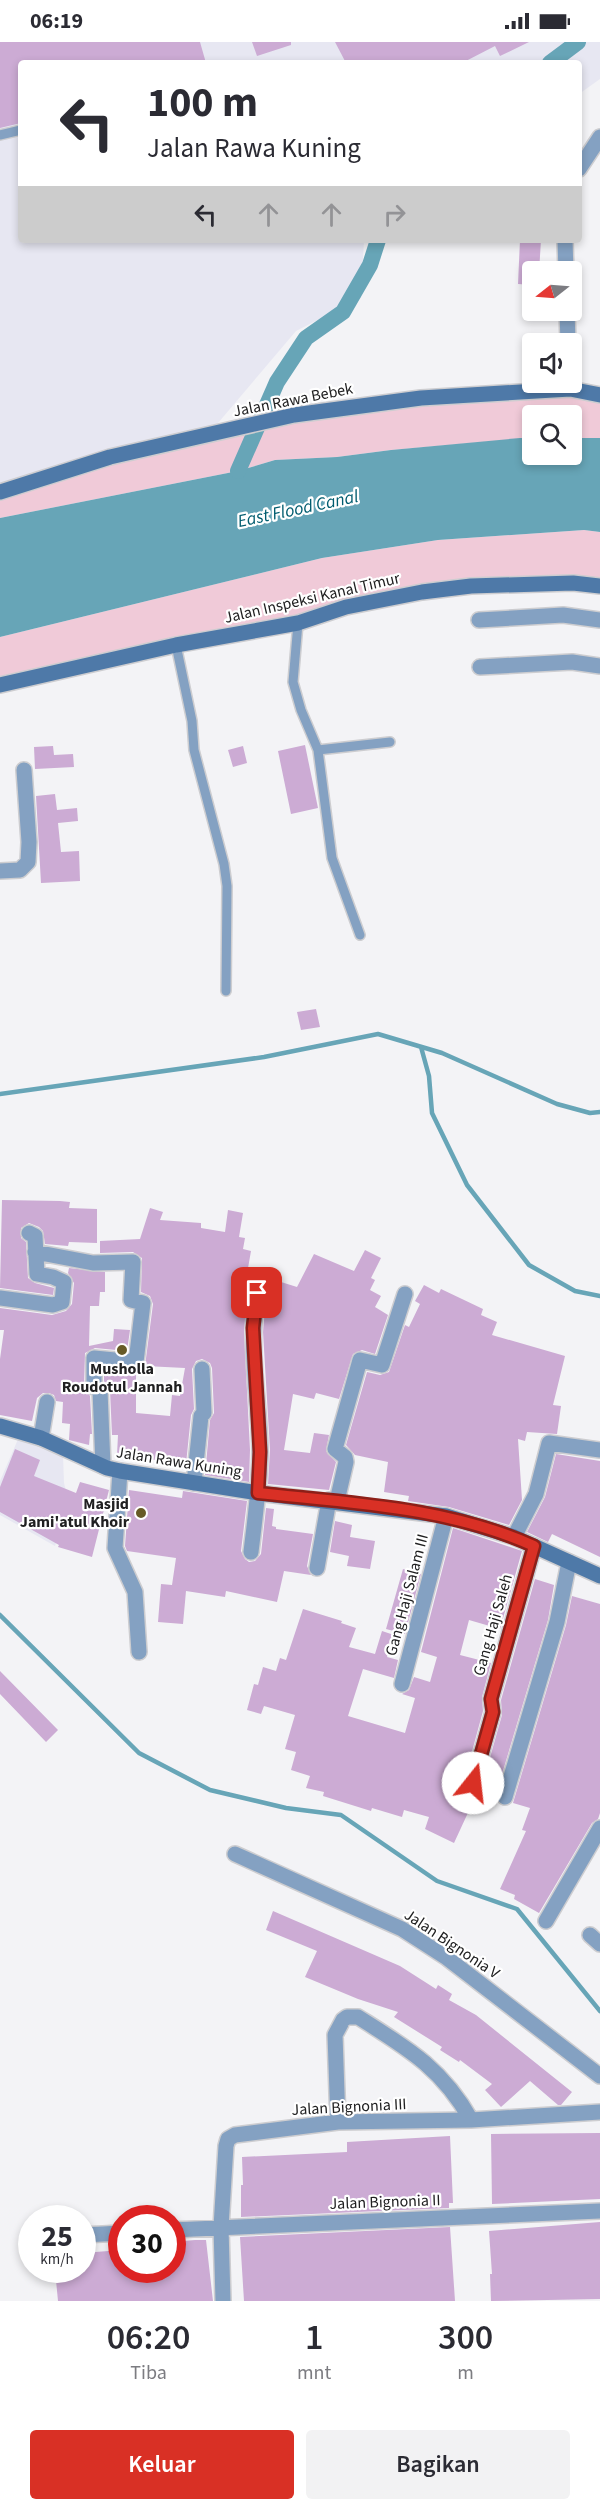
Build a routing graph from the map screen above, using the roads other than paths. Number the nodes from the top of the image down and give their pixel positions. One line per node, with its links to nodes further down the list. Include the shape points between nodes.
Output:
1 (18, 131): 2 (lane)
2 (0, 135)
3 (600, 137): 4 (street)
4 (582, 164)
5 (565, 243): 6 (street)
6 (566, 261)
7 (522, 390): 10 (street, Jalan Rawa Bebek, via 294,415 110,457)
8 (582, 390): 9 (street, Jalan Rawa Bebek)
9 (600, 395)
10 (0, 492)
11 (600, 586): 14 (street, Jalan Inspeksi Kanal Timur, via 471,586 346,607)
12 (479, 620): 13 (street, via 563,615)
13 (600, 620)
14 (298, 623): 15 (street, Jalan Inspeksi Kanal Timur); 20 (lane, via 293,682)
15 (176, 645): 18 (street, Jalan Inspeksi Kanal Timur); 24 (lane, via 194,750 224,864)
16 (600, 666): 17 (street, via 572,662)
17 (480, 667)
18 (0, 685)
19 (390, 742): 20 (lane)
20 (318, 750): 23 (lane, via 332,858)
21 (24, 770): 22 (street, via 28,862 20,870)
22 (0, 871)
23 (360, 935)
24 (226, 991)
25 (29, 1233): 26 (street, via 35,1236)
26 (35, 1252): 29 (street, via 37,1274 64,1282 62,1302 52,1305); 35 (street, via 93,1263 133,1263 131,1300 143,1303 136,1362 94,1358 94,1388 100,1390)
27 (257, 1293): 38 (street, via 253,1328 260,1452)
28 (405, 1294): 39 (street, via 382,1365 360,1360 335,1450 346,1462)
29 (0, 1298)
30 (202, 1369): 37 (street, via 204,1413)
31 (47, 1402): 33 (street)
32 (0, 1426): 33 (street, Jalan Rawa Kuning)
33 (41, 1438): 35 (street, Jalan Rawa Kuning)
34 (600, 1450): 41 (street, via 549,1443 536,1494)
35 (103, 1466): 36 (street, Jalan Rawa Kuning)
36 (120, 1471): 37 (street, Jalan Rawa Kuning); 47 (street, via 115,1548 135,1592)
37 (194, 1482): 38 (street, Jalan Rawa Kuning)
38 (258, 1493): 39 (street, Jalan Rawa Kuning); 43 (street)
39 (333, 1501): 40 (street, Jalan Rawa Kuning); 45 (street)
40 (446, 1516): 41 (street, Jalan Rawa Kuning); 48 (street, Gang Haji Salam III)
41 (514, 1538): 42 (street, Jalan Rawa Kuning)
42 (534, 1546): 44 (street, Jalan Rawa Kuning); 49 (street, Gang Haji Saleh, via 491,1699 493,1712)
43 (251, 1552)
44 (568, 1562): 46 (street, Jalan Rawa Kuning); 50 (street, via 557,1622)
45 (317, 1568)
46 (600, 1576)
47 (139, 1652)
48 (402, 1684)
49 (473, 1783)
50 (505, 1797)
51 (600, 1828): 53 (street)
52 (235, 1854): 54 (street, Jalan Bignonia V, via 402,1929 447,1958)
53 (546, 1921)
54 (600, 2076)
55 (600, 2112): 56 (street, Jalan Bignonia III)
56 (471, 2120): 57 (street, Jalan Bignonia III); 57 (street, via 456,2094 430,2066 352,2016 343,2020 335,2035)
57 (338, 2122): 59 (street, Jalan Bignonia III, via 228,2139)
58 (600, 2211): 59 (street, Jalan Bignonia II)
59 (221, 2227): 60 (street, Jalan Bignonia II); 61 (street, Jalan Bignonia III)
60 (186, 2229)
61 (223, 2301)

